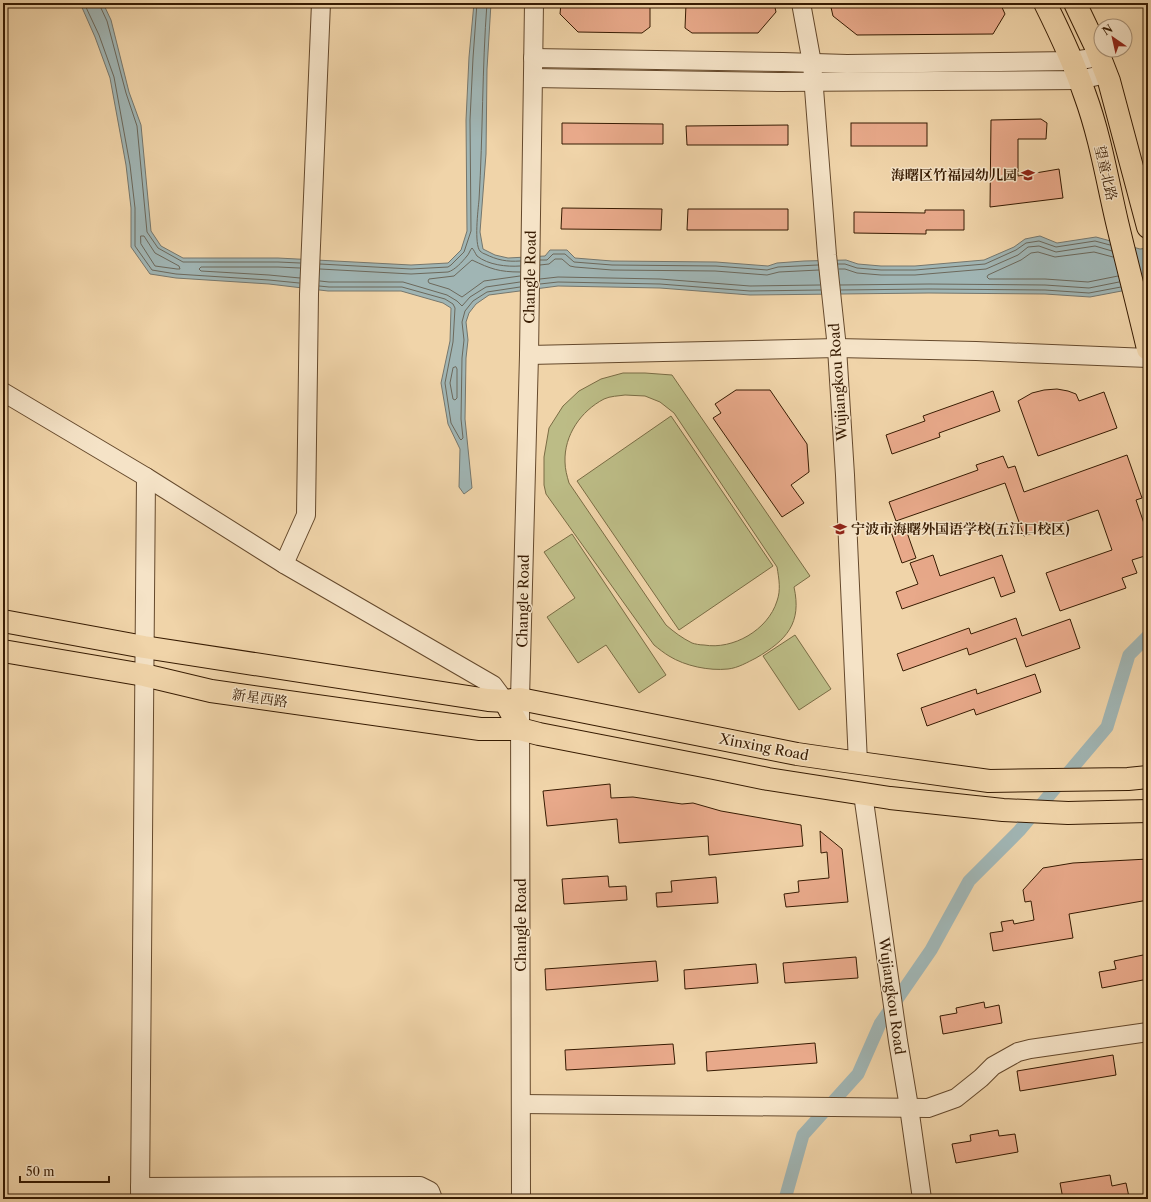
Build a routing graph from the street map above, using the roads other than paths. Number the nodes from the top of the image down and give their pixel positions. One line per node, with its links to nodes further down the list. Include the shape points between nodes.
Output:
1 (321, 3): 19 (street, via 310,294 306,515)
2 (534, 3): 6 (street, Changle Road)
3 (801, 3): 7 (street, Wujiangkou Road)
4 (1045, 3): 9 (main road, 望童北路, via 1060,31)
5 (1075, 3): 8 (main road, 望童北路)
6 (533, 58): 7 (street); 10 (street, Changle Road)
7 (812, 63): 9 (street); 11 (street, Wujiangkou Road)
8 (1103, 65): 9 (street); 12 (main road, 望童北路)
9 (1076, 71): 11 (street); 14 (main road, 望童北路, via 1096,129)
10 (533, 78): 11 (street); 15 (street, Changle Road)
11 (813, 82): 13 (street, Wujiangkou Road)
12 (1148, 227)
13 (837, 348): 15 (street); 16 (street); 26 (street, Wujiangkou Road)
14 (1148, 349)
15 (529, 355): 24 (street, Changle Road)
16 (1148, 358)
17 (3, 392): 18 (street)
18 (146, 478): 19 (street); 21 (street)
19 (284, 564): 24 (street, via 493,685)
20 (3, 621): 21 (main road)
21 (144, 647): 23 (street); 24 (main road, via 488,700)
22 (3, 651): 23 (main road, 新星西路)
23 (144, 675): 25 (main road, 新星西路, via 227,694 480,729); 33 (street)
24 (512, 700): 25 (main road); 26 (main road, Xinxing Road, via 797,754)
25 (520, 729): 28 (main road, 新星西路, via 768,780); 31 (street, Changle Road)
26 (858, 763): 27 (main road, Xinxing Road, via 989,781)
27 (1148, 777)
28 (863, 794): 29 (main road, 新星西路, via 1003,810 1068,813); 32 (street, Wujiangkou Road)
29 (1148, 811)
30 (1148, 1032): 32 (street, via 1018,1052 994,1066 956,1098 928,1108)
31 (521, 1104): 32 (street); 36 (street, Changle Road)
32 (909, 1107): 37 (street, Wujiangkou Road)
33 (140, 1193): 34 (street)
34 (216, 1193): 35 (street, via 420,1186 430,1191)
35 (433, 1199)
36 (521, 1199)
37 (922, 1199)

